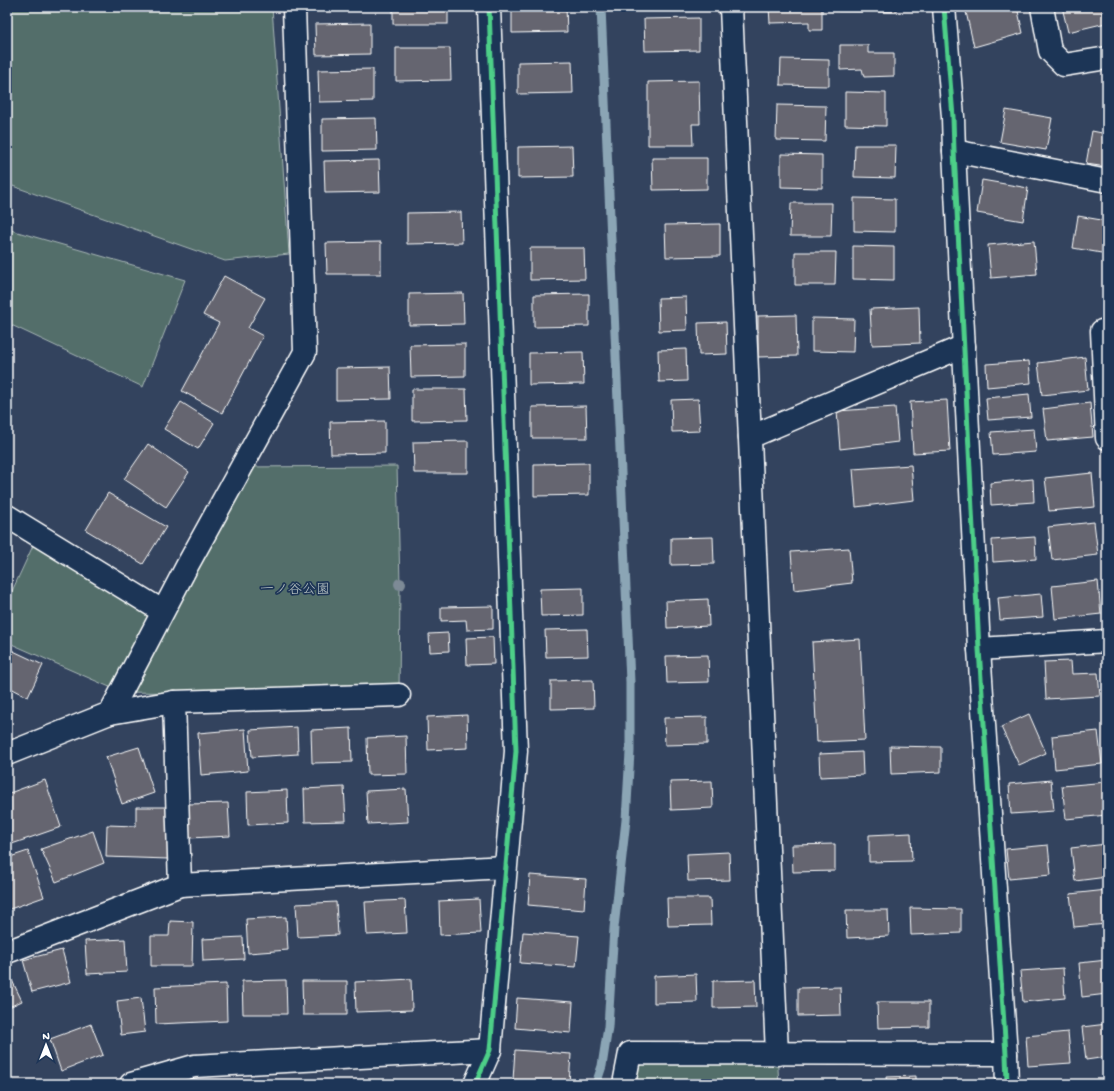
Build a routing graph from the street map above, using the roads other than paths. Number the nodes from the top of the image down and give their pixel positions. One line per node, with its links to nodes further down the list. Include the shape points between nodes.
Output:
1 (294, 7): 14 (street, via 305,352)
2 (489, 7): 21 (street, via 516,751)
3 (730, 7): 11 (street)
4 (944, 7): 7 (street)
5 (1042, 7): 6 (street, via 1050,51 1064,65)
6 (1107, 58)
7 (954, 151): 8 (street); 10 (street)
8 (1107, 181)
9 (1102, 332): 12 (street)
10 (964, 346): 11 (street); 16 (street)
11 (750, 438): 25 (street)
12 (1107, 438)
13 (7, 516): 14 (street)
14 (162, 611): 19 (street)
15 (1107, 640): 16 (street)
16 (979, 649): 26 (street)
17 (399, 695): 18 (street)
18 (174, 702): 19 (street); 22 (street)
19 (110, 713): 20 (street)
20 (7, 754)
21 (505, 867): 22 (street); 24 (street)
22 (180, 885): 23 (street)
23 (7, 952)
24 (490, 1050): 27 (street, via 194,1066); 28 (street)
25 (777, 1054): 26 (street); 29 (street, via 630,1053)
26 (1006, 1054): 30 (street)
27 (131, 1084)
28 (475, 1084)
29 (624, 1084)
30 (1007, 1084)

